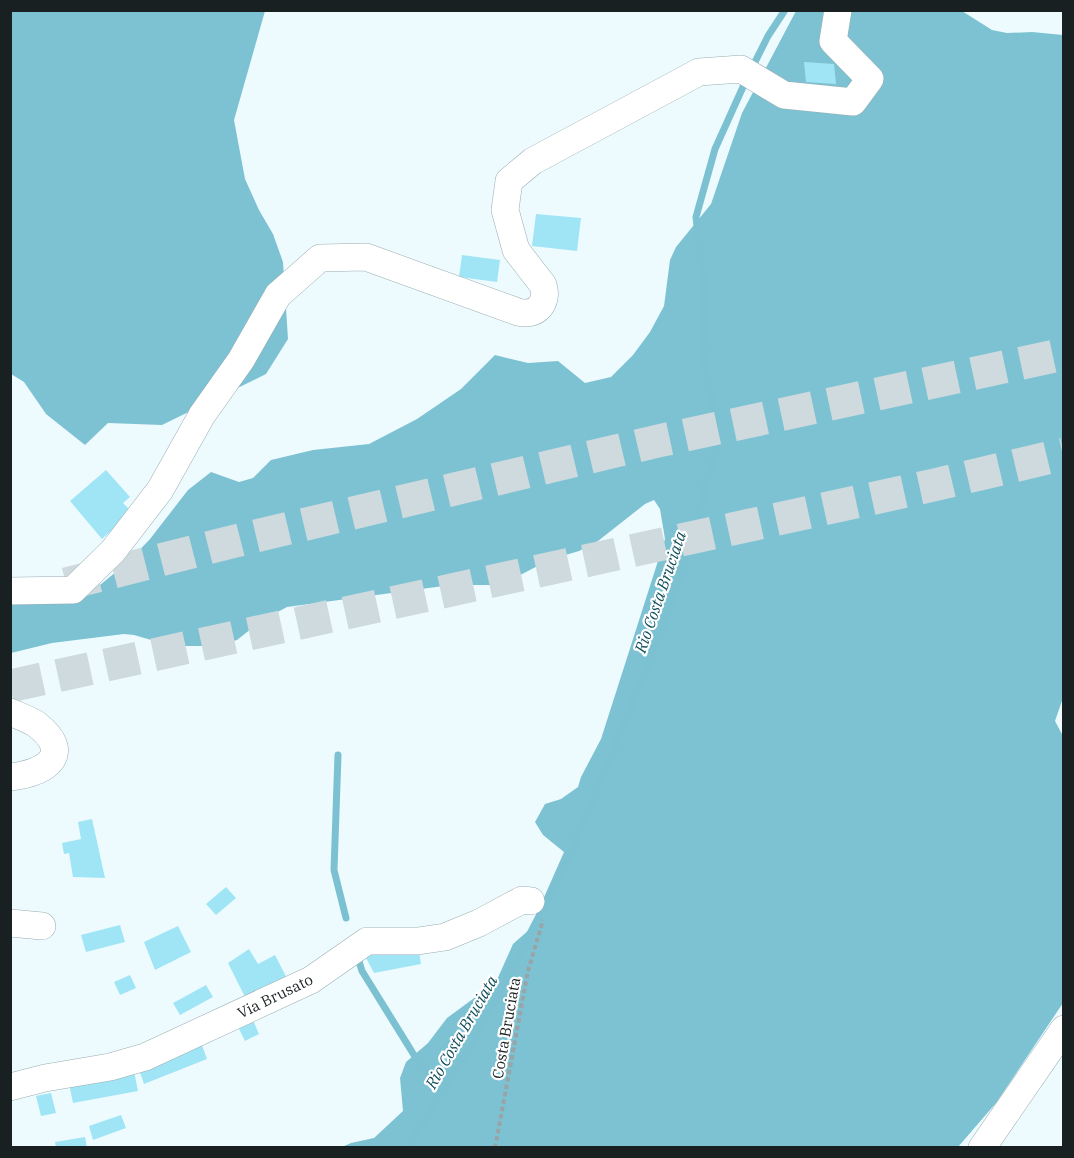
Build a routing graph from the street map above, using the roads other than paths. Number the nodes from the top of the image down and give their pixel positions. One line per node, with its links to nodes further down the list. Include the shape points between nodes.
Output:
1 (838, 10): 2 (street, via 833,41 870,79 853,102 784,95 741,69 699,72 533,161 509,181 505,210 516,250 545,290 543,302 535,311 524,314 366,256 320,258 278,295 160,490 113,551 73,590)
2 (10, 591)
3 (10, 712): 4 (street, via 34,723 53,743 53,756 47,766 35,773)
4 (10, 777)
5 (538, 908): 9 (street, Via Brusato, via 522,900 445,937 367,941 311,980 145,1057)
6 (10, 923): 7 (street)
7 (42, 926)
8 (1064, 1029): 10 (street)
9 (10, 1087)
10 (982, 1148)

